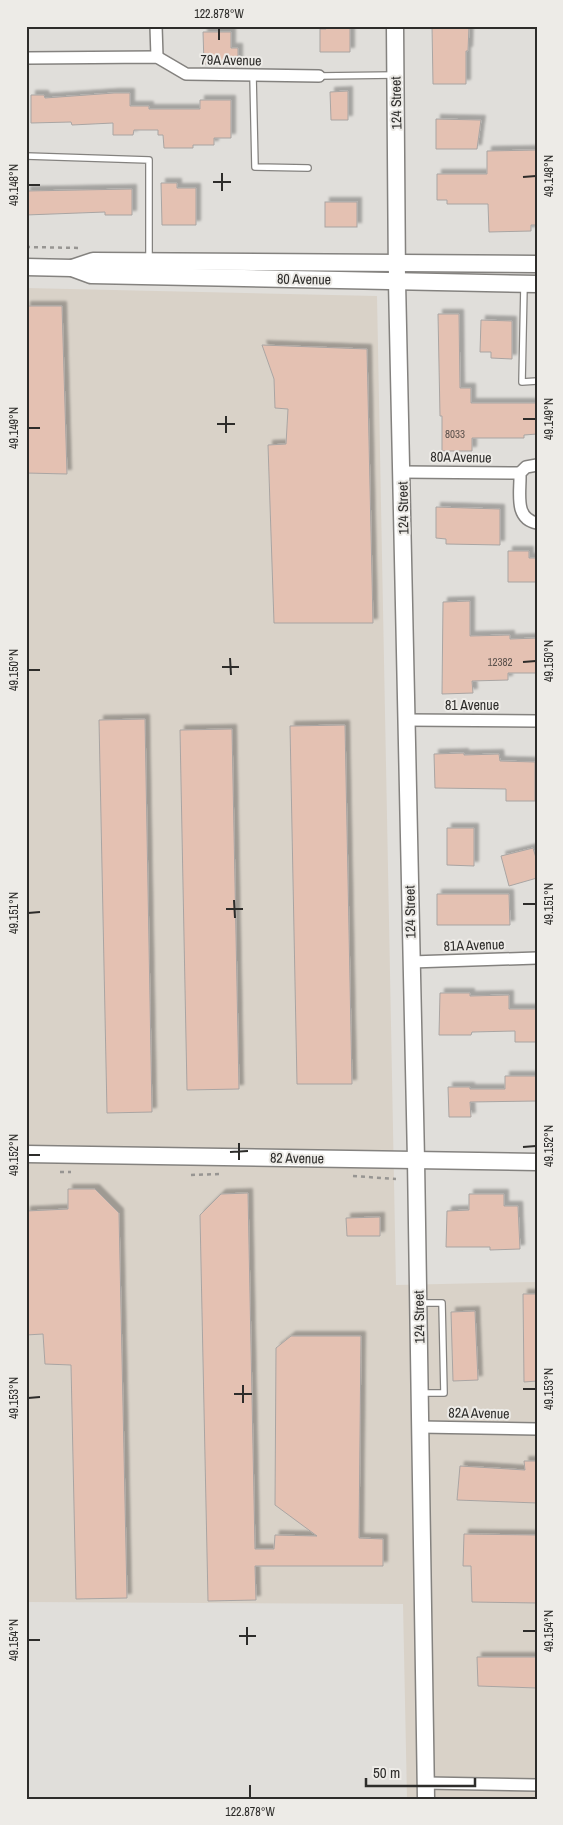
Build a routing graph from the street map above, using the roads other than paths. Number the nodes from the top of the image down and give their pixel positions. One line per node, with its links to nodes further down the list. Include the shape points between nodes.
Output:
1 (156, 26): 4 (street)
2 (395, 26): 5 (street, 124 Street)
3 (26, 58): 4 (street, 79A Avenue)
4 (157, 58): 6 (street, 79A Avenue, via 186,74)
5 (396, 75): 7 (lane); 11 (street, 124 Street)
6 (253, 76): 7 (street, 79A Avenue); 9 (lane, via 255,167)
7 (319, 76)
8 (26, 156): 10 (lane, via 149,160)
9 (308, 168)
10 (148, 261): 11 (street, 80 Avenue); 14 (street, 80 Avenue, via 93,261)
11 (397, 262): 12 (street, 80 Avenue); 15 (street, 124 Street)
12 (537, 264)
13 (26, 267): 14 (street, 80 Avenue)
14 (72, 268): 15 (street, 80 Avenue, via 91,275)
15 (397, 281): 16 (street, 80 Avenue); 19 (street, 124 Street)
16 (530, 284): 17 (lane, via 522,382)
17 (537, 382)
18 (537, 465): 20 (street, 80A Avenue, via 526,467)
19 (402, 472): 20 (street, 80A Avenue); 22 (street, 124 Street)
20 (520, 473): 21 (street, via 521,512)
21 (537, 523)
22 (407, 720): 23 (street, 81 Avenue); 25 (street, 124 Street)
23 (537, 721)
24 (537, 958): 25 (street, 81A Avenue)
25 (411, 962): 27 (street, 124 Street)
26 (26, 1154): 27 (street, 82 Avenue)
27 (416, 1160): 28 (street, 82 Avenue); 29 (street, 124 Street)
28 (537, 1162)
29 (418, 1303): 30 (street, 124 Street); 30 (lane, via 442,1303 444,1393)
30 (420, 1393): 31 (street, 124 Street)
31 (420, 1427): 32 (street, 82A Avenue); 34 (street, 124 Street)
32 (537, 1429)
33 (537, 1785): 34 (street)
34 (426, 1791)

